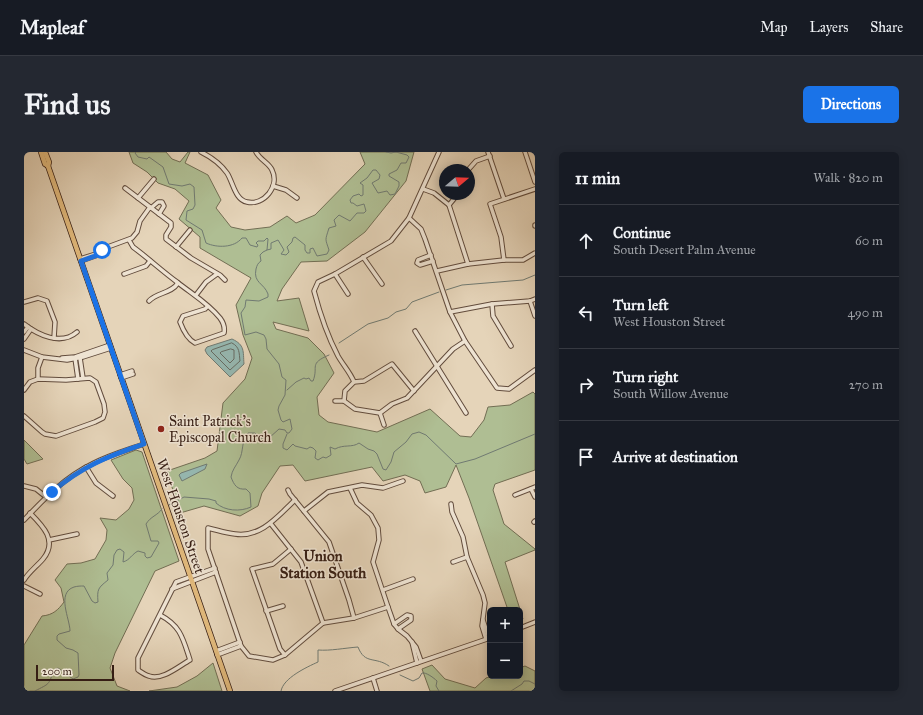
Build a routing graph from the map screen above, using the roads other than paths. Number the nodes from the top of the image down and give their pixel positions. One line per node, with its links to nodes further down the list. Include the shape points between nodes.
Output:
1 (41, 152): 9 (main road, West Houston Street)
2 (45, 152): 9 (main road, West Houston Street)
3 (201, 152): 12 (street, via 216,160 224,169 240,199 247,202 260,200 268,196)
4 (256, 152): 12 (street, via 273,171)
5 (439, 152): 14 (street)
6 (525, 152): 11 (street)
7 (489, 154): 8 (street); 18 (street)
8 (473, 164)
9 (48, 166): 30 (main road, West Houston Street)
10 (154, 179): 16 (street)
11 (535, 182)
12 (273, 186): 17 (street, via 286,190)
13 (125, 188): 16 (street)
14 (423, 189): 20 (street, via 434,193); 23 (street)
15 (535, 189): 18 (street)
16 (138, 198): 21 (street)
17 (297, 198)
18 (504, 199): 31 (street, via 490,204 501,237)
19 (453, 200): 20 (street)
20 (449, 205): 34 (street)
21 (151, 208): 22 (street); 22 (street, via 156,202 162,202 164,206); 25 (street, via 140,221 136,234)
22 (159, 214): 26 (street, via 171,223 166,237)
23 (409, 218): 28 (street, via 421,229); 29 (street, via 391,241)
24 (190, 230): 26 (street)
25 (129, 240): 30 (street); 32 (street, via 133,247)
26 (176, 247): 37 (street)
27 (535, 253): 31 (street, via 523,260)
28 (431, 255): 33 (street); 33 (street, via 418,260 417,263 420,265)
29 (363, 257): 38 (street); 41 (street)
30 (80, 260): 61 (main road, West Houston Street)
31 (504, 260): 34 (street)
32 (150, 261): 36 (street, via 146,266); 40 (street)
33 (433, 261): 35 (street)
34 (468, 264): 35 (street)
35 (437, 271): 50 (street)
36 (124, 274)
37 (217, 274): 39 (street); 43 (street, via 206,282)
38 (335, 274): 42 (street); 73 (street, via 318,282 314,290 318,308 338,356)
39 (225, 280)
40 (178, 283): 43 (street); 45 (street, via 174,289)
41 (382, 284)
42 (348, 294)
43 (196, 295): 49 (street)
44 (535, 299): 46 (street)
45 (149, 301)
46 (530, 301): 48 (street); 51 (street)
47 (24, 302): 57 (street, via 38,298 49,304 55,322)
48 (492, 304): 50 (street); 60 (street, via 492,316)
49 (208, 306): 49 (street, via 183,316 180,322 192,342 224,333 221,319)
50 (450, 312): 59 (street)
51 (535, 316)
52 (24, 324): 53 (street)
53 (30, 328): 55 (street); 57 (street); 58 (street)
54 (415, 331): 66 (street)
55 (24, 332)
56 (77, 332): 57 (street, via 71,337)
57 (54, 338)
58 (24, 340)
59 (465, 341): 66 (street); 67 (street, via 497,388 509,389)
60 (511, 346)
61 (110, 347): 64 (street); 69 (main road, West Houston Street)
62 (24, 350): 63 (street)
63 (41, 357): 64 (street); 71 (street)
64 (77, 358): 65 (street)
65 (79, 365): 70 (street); 72 (street)
66 (437, 365): 75 (street); 79 (street)
67 (535, 370)
68 (132, 373): 69 (street)
69 (121, 376): 82 (main road, West Houston Street)
70 (83, 378): 72 (street); 80 (street, via 92,378 96,382 106,409 105,415 99,421 60,434 49,435)
71 (38, 379): 72 (street); 74 (street, via 30,382)
72 (78, 379)
73 (354, 382): 75 (street, via 364,381 392,364); 77 (street, via 345,391)
74 (24, 390)
75 (414, 391): 78 (street, via 407,398 392,404)
76 (335, 401): 77 (street)
77 (344, 401): 78 (street, via 355,409)
78 (380, 413): 81 (street)
79 (466, 413)
80 (24, 416)
81 (384, 425)
82 (144, 444): 83 (street); 105 (main road, West Houston Street)
83 (86, 467): 90 (street, via 96,483); 91 (street)
84 (403, 481): 86 (street, via 383,488 362,485)
85 (24, 486): 91 (street, via 36,489)
86 (350, 488): 95 (street, via 328,492); 109 (street, via 357,503 371,515 378,528 379,540 374,562)
87 (533, 488): 89 (street); 92 (street)
88 (288, 490): 93 (street)
89 (515, 494)
90 (113, 496)
91 (46, 497): 96 (street)
92 (535, 497)
93 (295, 500): 95 (street); 98 (street)
94 (451, 504): 102 (street, via 452,512 464,537)
95 (304, 512): 115 (street, via 329,542)
96 (30, 513): 97 (street); 100 (street, via 45,528)
97 (24, 520)
98 (271, 524): 101 (street); 104 (street, via 255,533 236,535 208,528 208,549)
99 (77, 534): 100 (street)
100 (49, 540): 107 (street, via 45,556)
101 (290, 549): 113 (street, via 273,564 252,569); 117 (street, via 301,562)
102 (467, 558): 103 (street); 121 (street, via 483,595 483,619)
103 (453, 562)
104 (215, 570): 105 (street); 123 (street)
105 (191, 579): 114 (street, via 172,589); 124 (main road, West Houston Street)
106 (413, 579): 109 (street)
107 (24, 580)
108 (24, 586): 110 (street)
109 (383, 590): 112 (street)
110 (40, 594)
111 (283, 606): 113 (street)
112 (388, 607): 115 (street); 118 (street)
113 (266, 611): 125 (street, via 280,649)
114 (160, 615): 114 (street, via 138,658 138,670 150,677 164,675 190,660 178,628)
115 (354, 618): 117 (street)
116 (535, 622): 119 (street)
117 (323, 623): 125 (street)
118 (394, 624): 120 (street); 120 (street, via 407,615 411,616 410,620)
119 (523, 627)
120 (398, 629): 126 (street, via 412,641 412,648)
121 (487, 632)
122 (487, 639): 126 (street)
123 (240, 644): 124 (street); 125 (street, via 249,656 273,660)
124 (216, 653): 128 (main road, West Houston Street)
125 (285, 655)
126 (419, 662): 127 (street)
127 (373, 678): 129 (street); 130 (street)
128 (230, 691)
129 (335, 691)
130 (377, 691)

